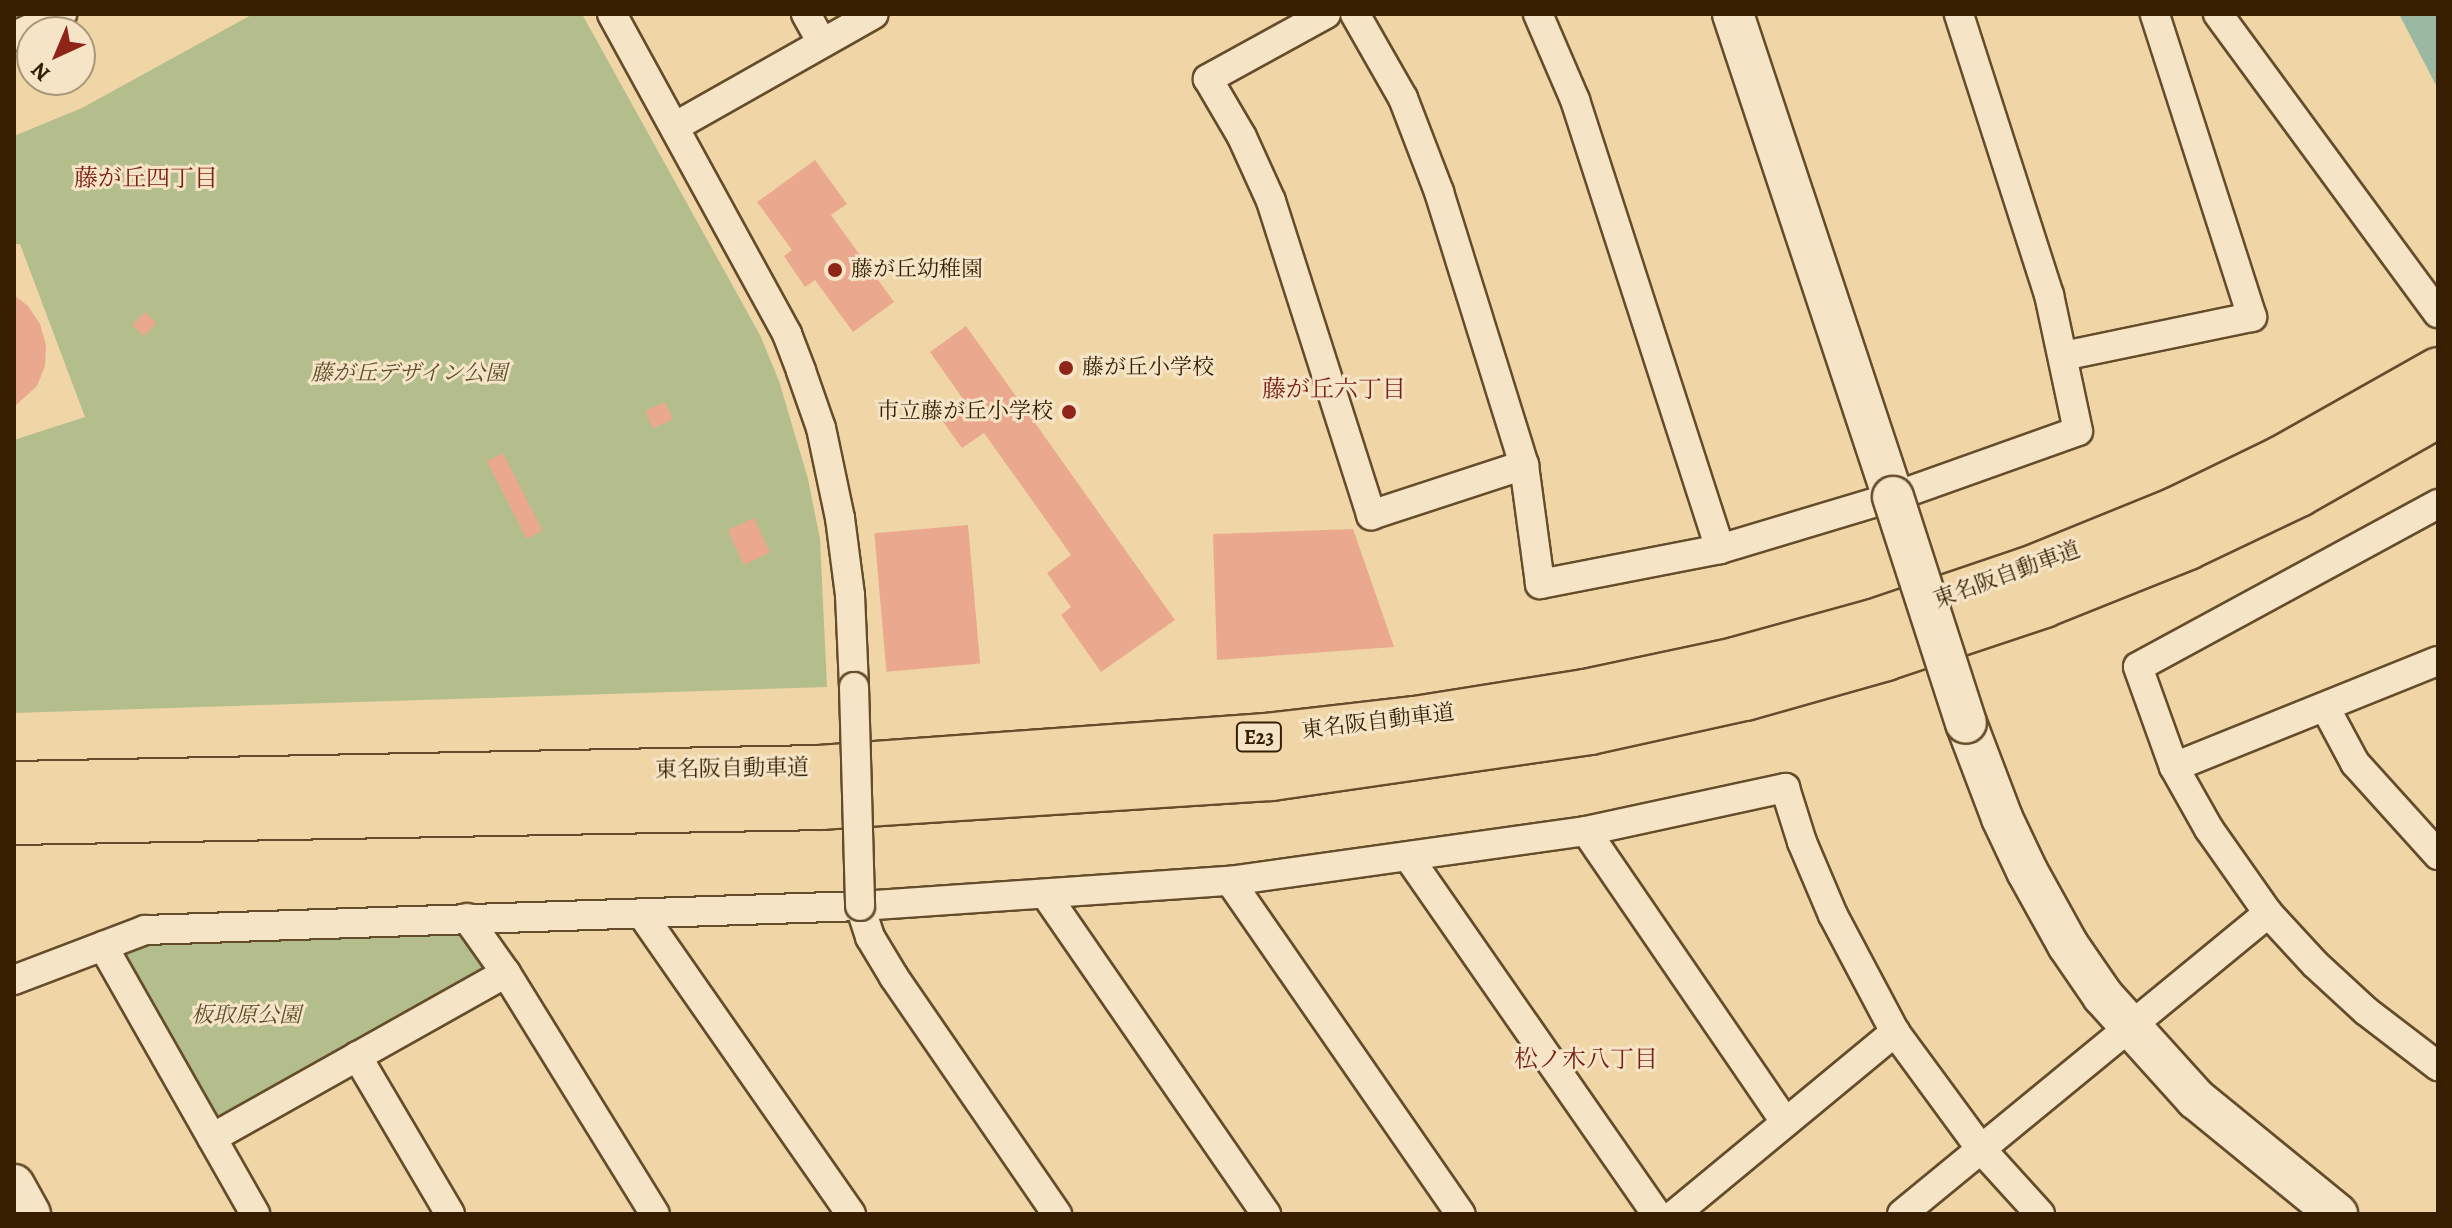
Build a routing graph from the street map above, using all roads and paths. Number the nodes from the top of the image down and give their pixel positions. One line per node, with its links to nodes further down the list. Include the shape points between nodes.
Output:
1 (612, 14): 12 (street)
2 (806, 14): 11 (street)
3 (874, 14): 11 (street)
4 (1326, 14): 17 (street, via 1208,79 1271,201 1371,515)
5 (1355, 14): 17 (street, via 1403,98 1439,192)
6 (1538, 14): 20 (street, via 1575,100)
7 (1733, 14): 18 (street)
8 (1959, 14): 14 (street, via 2049,295)
9 (2155, 14): 14 (street, via 2252,317)
10 (2218, 14): 13 (street)
11 (822, 43): 12 (street)
12 (676, 126): 31 (street, bridge, via 787,334 821,428 846,557)
13 (2438, 313)
14 (2063, 356): 18 (street, via 2078,431)
15 (2438, 370): 24 (highway, 東名阪自動車道 / E23, via 2175,510 2027,570 1873,622 1735,660 1585,692 1265,736 817,768)
16 (2438, 415): 25 (highway, 東名阪自動車道 / E23, via 2299,494 2188,547 2044,605 1745,698 1590,732 1271,778 822,807)
17 (1524, 465): 20 (street, via 1540,584)
18 (1893, 497): 20 (street); 38 (street, bridge, via 2002,818 2068,945)
19 (2438, 504): 23 (street, via 2138,667)
20 (1720, 549)
21 (2438, 661): 22 (street)
22 (2325, 707): 23 (street); 27 (street, via 2355,763)
23 (2174, 767): 33 (street, via 2209,829)
24 (14, 784)
25 (14, 822)
26 (1586, 831): 28 (street); 39 (street, via 1785,788 1833,915); 42 (street)
27 (2438, 855)
28 (1409, 858): 29 (street); 54 (street)
29 (1230, 881): 30 (street); 53 (street)
30 (1046, 895): 31 (street); 52 (street)
31 (860, 906): 32 (street); 51 (street, via 870,937 894,977)
32 (641, 913): 34 (street); 50 (street)
33 (2268, 913): 38 (street); 41 (street, via 2366,1011)
34 (467, 918): 35 (street, via 145,930); 36 (street)
35 (103, 946): 37 (street); 43 (street)
36 (506, 973): 40 (street); 49 (street)
37 (14, 980)
38 (2129, 1029): 44 (street); 58 (street, via 2230,1130)
39 (1895, 1032): 42 (street); 44 (street)
40 (357, 1056): 43 (street); 48 (street)
41 (2438, 1066)
42 (1785, 1122): 55 (street)
43 (212, 1138): 47 (street)
44 (1981, 1149): 56 (street); 57 (street)
45 (14, 1185): 46 (street)
46 (30, 1214)
47 (255, 1214)
48 (450, 1214)
49 (655, 1214)
50 (851, 1214)
51 (1057, 1214)
52 (1266, 1214)
53 (1461, 1214)
54 (1656, 1214)
55 (1675, 1214)
56 (1902, 1214)
57 (2040, 1214)
58 (2337, 1214)

